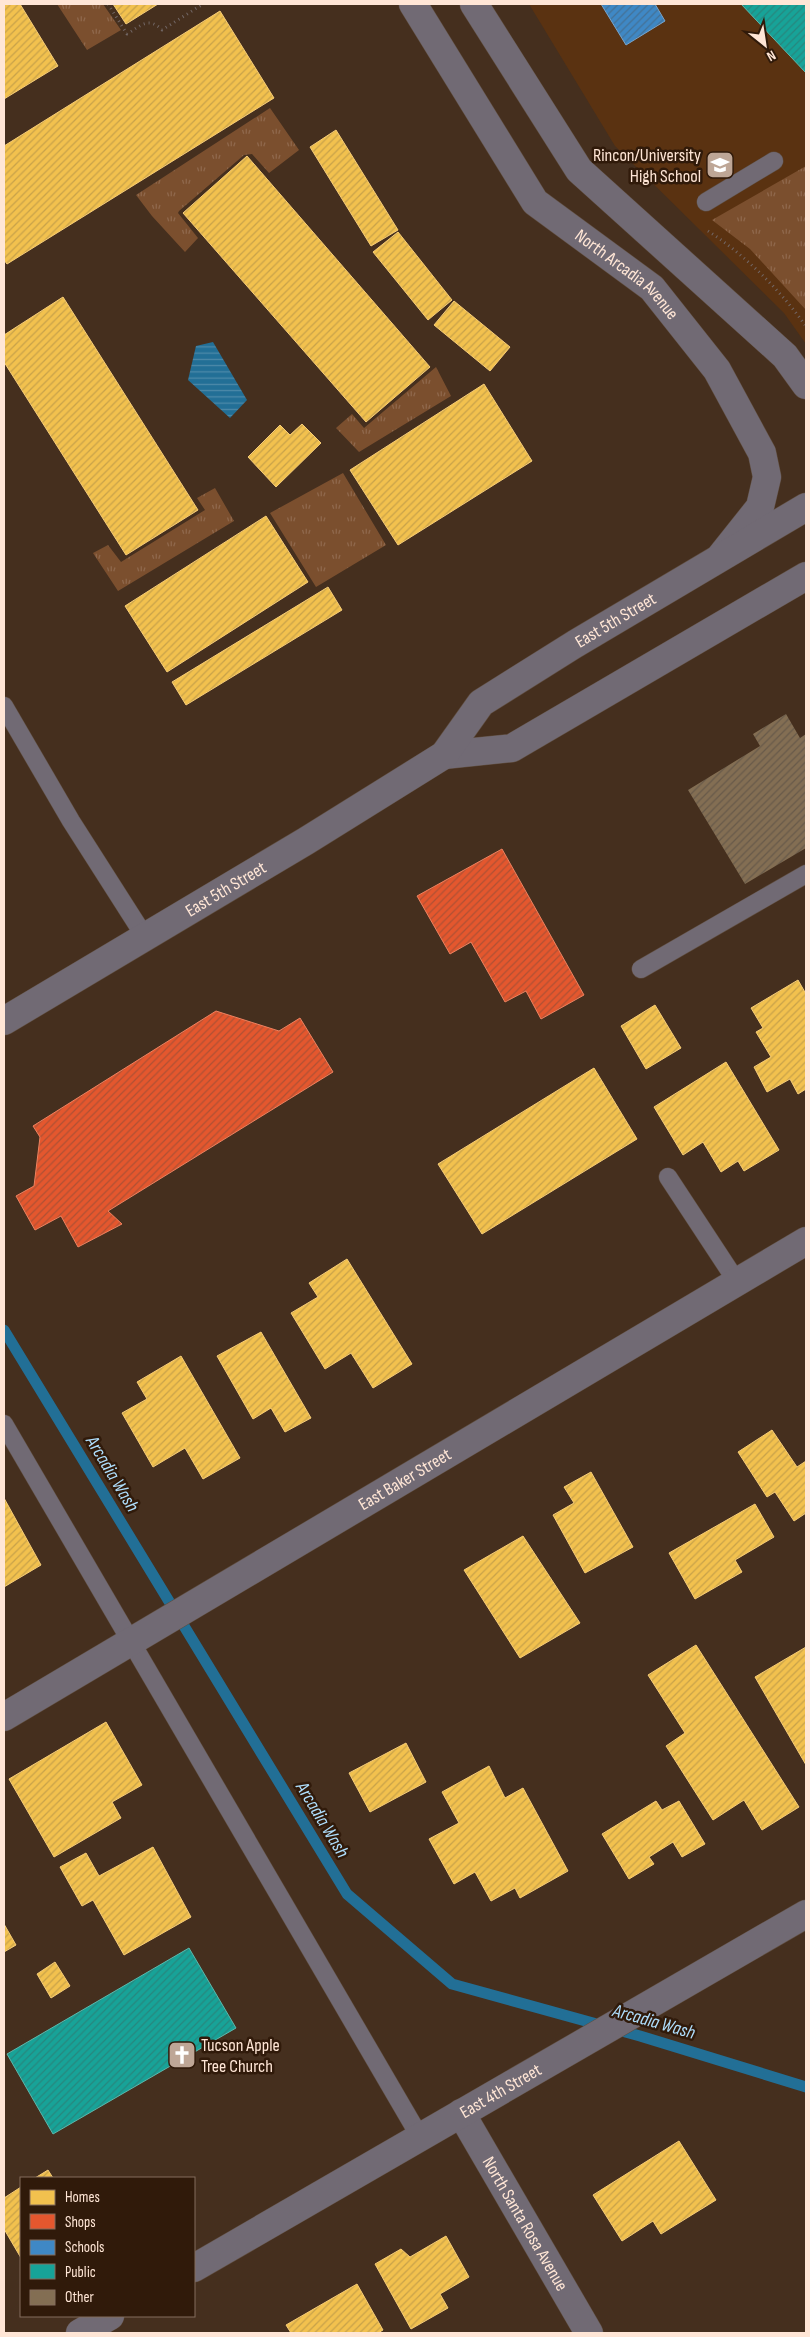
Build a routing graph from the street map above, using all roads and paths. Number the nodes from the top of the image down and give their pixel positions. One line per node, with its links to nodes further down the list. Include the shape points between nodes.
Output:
1 (108, 4): 2 (path, via 127,34 148,22 155,23 162,30)
2 (203, 4)
3 (413, 4): 11 (street, North Arcadia Avenue, via 536,202 652,288 717,370 762,453 768,477 760,508)
4 (474, 4): 9 (street, via 579,170 785,356)
5 (774, 161): 6 (lane)
6 (706, 202)
7 (703, 228): 8 (path, via 725,242 788,301)
8 (806, 327)
9 (806, 385)
10 (806, 507): 11 (street, East 5th Street)
11 (718, 560): 14 (street, East 5th Street, via 481,703)
12 (806, 576): 14 (street, East 5th Street, via 512,748)
13 (4, 706): 16 (lane, via 71,821)
14 (444, 755): 16 (street, East 5th Street)
15 (806, 874): 17 (lane)
16 (145, 937): 18 (street, East 5th Street)
17 (641, 970)
18 (4, 1021)
19 (668, 1177): 21 (lane)
20 (806, 1241): 21 (street, East Baker Street)
21 (737, 1282): 23 (street, East Baker Street)
22 (4, 1424): 23 (lane)
23 (132, 1642): 24 (street, East Baker Street); 27 (lane)
24 (4, 1717)
25 (806, 1914): 26 (street, East 4th Street)
26 (461, 2113): 27 (street, East 4th Street); 31 (street, North Santa Rosa Avenue)
27 (420, 2137): 28 (street, East 4th Street)
28 (195, 2267)
29 (108, 2317): 30 (street)
30 (80, 2333)
31 (590, 2333)

